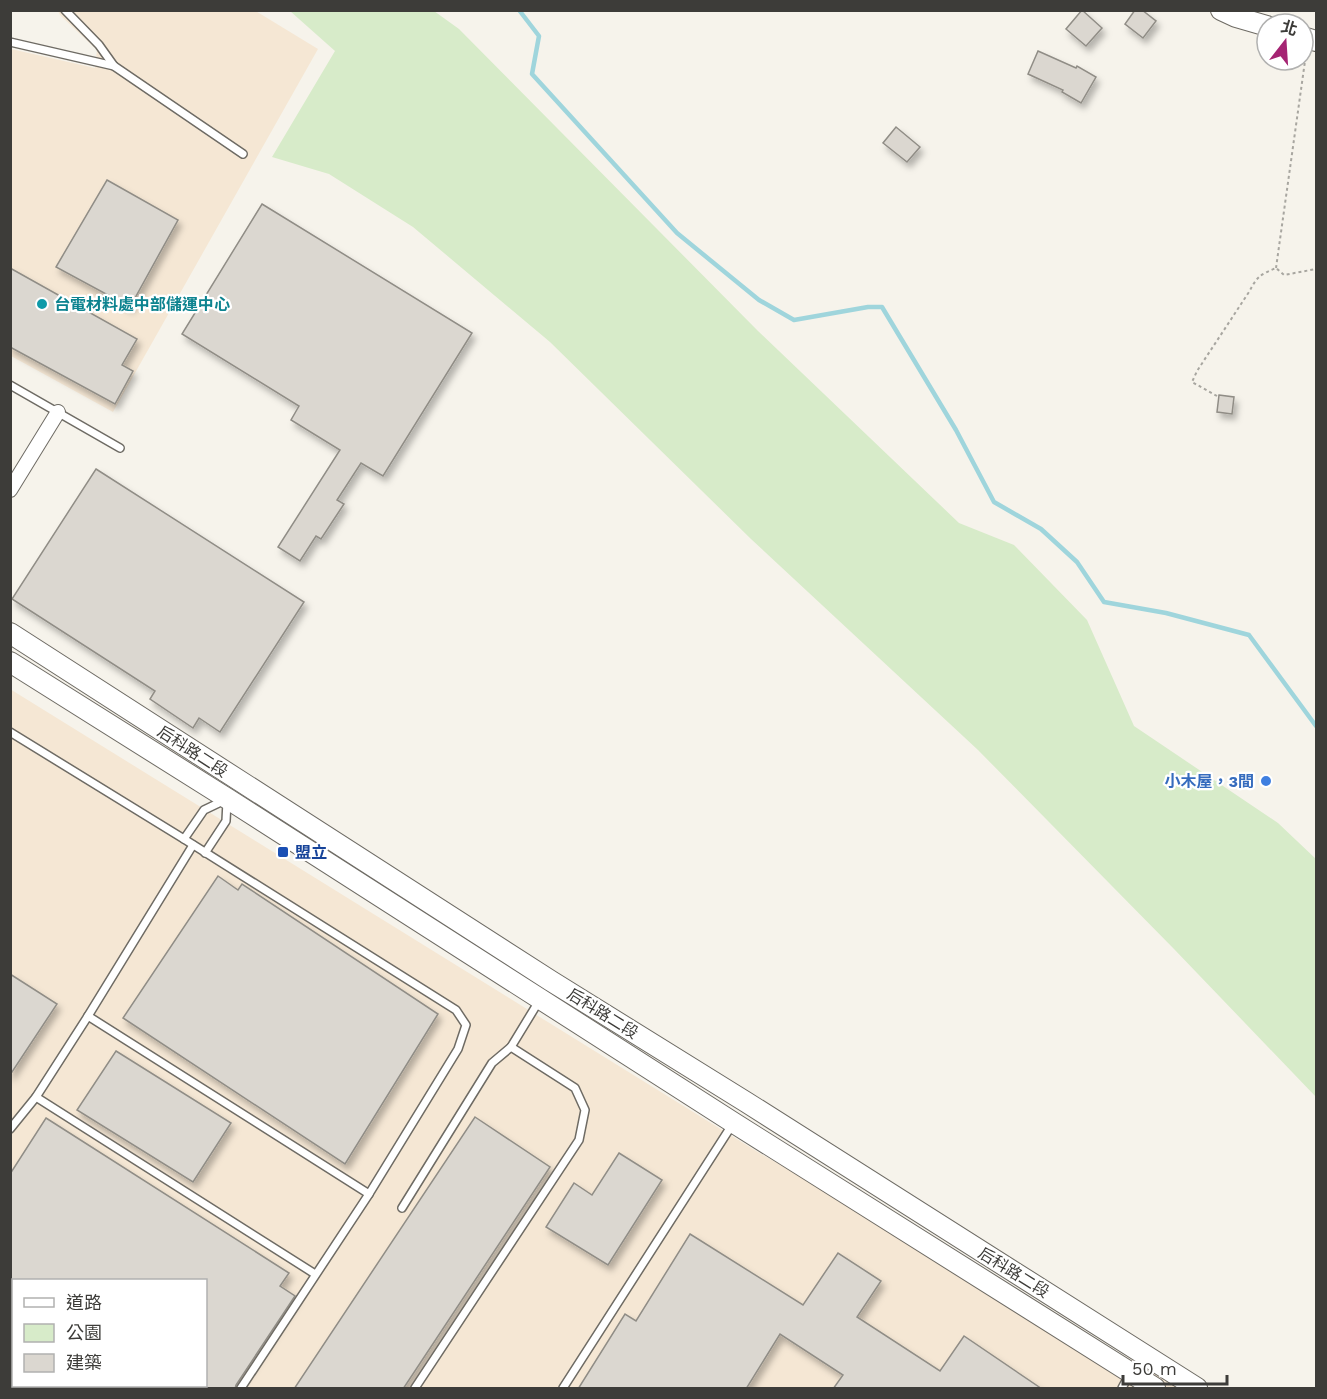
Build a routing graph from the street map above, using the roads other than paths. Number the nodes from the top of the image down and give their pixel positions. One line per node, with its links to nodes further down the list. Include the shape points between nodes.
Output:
1 (65, 10): 5 (lane)
2 (1221, 10): 3 (street)
3 (1255, 23)
4 (10, 42): 5 (lane)
5 (114, 66): 6 (lane)
6 (243, 154)
7 (10, 385): 8 (lane)
8 (58, 412): 9 (lane); 10 (street)
9 (120, 448)
10 (10, 490)
11 (10, 633): 14 (street, 后科路二段)
12 (10, 662): 15 (street, 后科路二段)
13 (10, 732): 16 (lane)
14 (240, 781): 15 (street); 23 (street, 后科路二段)
15 (228, 799): 16 (lane, via 204,810); 18 (lane, via 225,821); 19 (street, 后科路二段)
16 (184, 839): 17 (lane)
17 (193, 845): 18 (lane); 20 (lane)
18 (205, 853): 26 (lane, via 456,1010 466,1025 458,1049)
19 (540, 999): 21 (lane); 24 (street, 后科路二段)
20 (88, 1016): 22 (lane); 26 (lane)
21 (511, 1047): 27 (lane, via 492,1063); 32 (lane, via 575,1088 585,1110 579,1140)
22 (36, 1097): 25 (lane); 28 (lane)
23 (746, 1102): 24 (street); 29 (street, 后科路二段)
24 (734, 1123): 30 (street, 后科路二段); 33 (lane)
25 (10, 1129)
26 (369, 1194): 28 (lane)
27 (402, 1208)
28 (315, 1274): 31 (lane)
29 (1141, 1353): 30 (street); 35 (street, 后科路二段)
30 (1126, 1381): 34 (street, 后科路二段)
31 (242, 1389)
32 (415, 1389)
33 (563, 1389)
34 (1155, 1389)
35 (1197, 1389)

